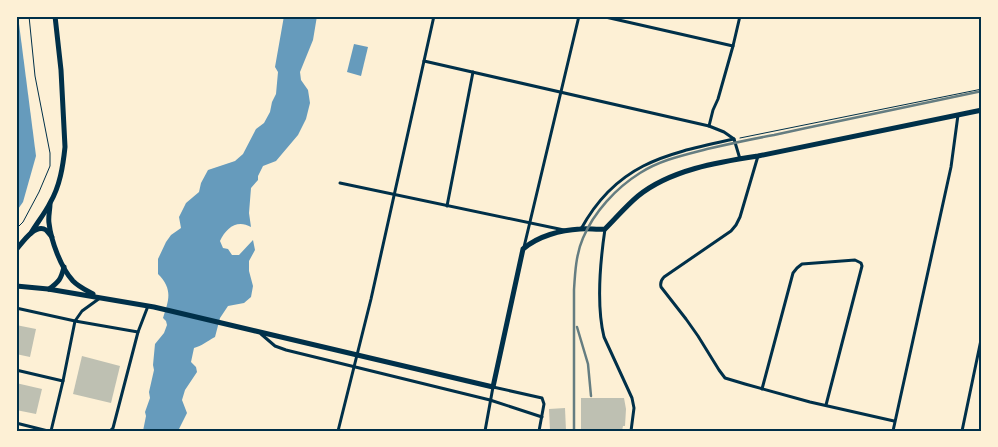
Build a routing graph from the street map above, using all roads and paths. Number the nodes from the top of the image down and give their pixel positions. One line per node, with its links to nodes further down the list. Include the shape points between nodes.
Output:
1 (29, 16): 23 (path, via 50,166 28,213)
2 (56, 16): 20 (main road, via 65,147 63,169)
3 (434, 16): 8 (street)
4 (579, 16): 11 (street)
5 (602, 16): 7 (street)
6 (740, 16): 7 (street)
7 (733, 46): 14 (street)
8 (424, 61): 9 (street); 19 (street)
9 (473, 72): 11 (street); 21 (street)
10 (982, 89): 15 (path)
11 (561, 92): 14 (street); 22 (street)
12 (982, 110): 13 (main road)
13 (958, 114): 16 (main road); 50 (street, via 951,166)
14 (709, 126): 15 (street)
15 (734, 139): 17 (street); 24 (street, via 664,156 630,173 596,204)
16 (758, 156): 17 (main road); 46 (street, via 736,225 664,277 660,284 726,378)
17 (740, 159): 25 (main road, via 661,181 638,196)
18 (340, 183): 19 (street)
19 (395, 195): 21 (street); 41 (street)
20 (50, 203): 27 (main road); 28 (main road)
21 (448, 206): 22 (street)
22 (530, 223): 26 (street); 30 (street)
23 (16, 229)
24 (581, 229): 25 (main road); 26 (main road)
25 (605, 229): 57 (street, via 601,321 604,338 632,398)
26 (567, 230): 30 (main road, via 547,236)
27 (31, 233): 28 (main road, via 43,229); 29 (main road)
28 (52, 237): 31 (main road)
29 (16, 250)
30 (523, 250): 45 (main road)
31 (64, 267): 33 (main road, via 59,282); 34 (main road, via 78,286)
32 (16, 286): 33 (main road)
33 (48, 289): 34 (main road)
34 (100, 297): 35 (main road); 37 (street)
35 (151, 306): 38 (main road); 39 (street)
36 (16, 308): 37 (street)
37 (75, 321): 39 (street); 44 (street)
38 (259, 331): 41 (main road); 42 (street, via 275,346)
39 (138, 332): 52 (street)
40 (982, 335): 59 (street)
41 (358, 355): 42 (street); 45 (main road)
42 (355, 367): 47 (street); 54 (street)
43 (16, 370): 44 (street)
44 (64, 381): 53 (street)
45 (492, 387): 47 (street); 49 (street, via 542,398)
46 (762, 389): 48 (street); 48 (street, via 793,273 802,264 858,260 862,266)
47 (490, 400): 49 (street); 55 (street)
48 (826, 405): 50 (street)
49 (542, 417): 56 (street)
50 (894, 421): 58 (street)
51 (16, 423): 53 (street)
52 (111, 430)
53 (49, 431)
54 (338, 431)
55 (485, 431)
56 (539, 431)
57 (631, 431)
58 (893, 431)
59 (962, 431)

